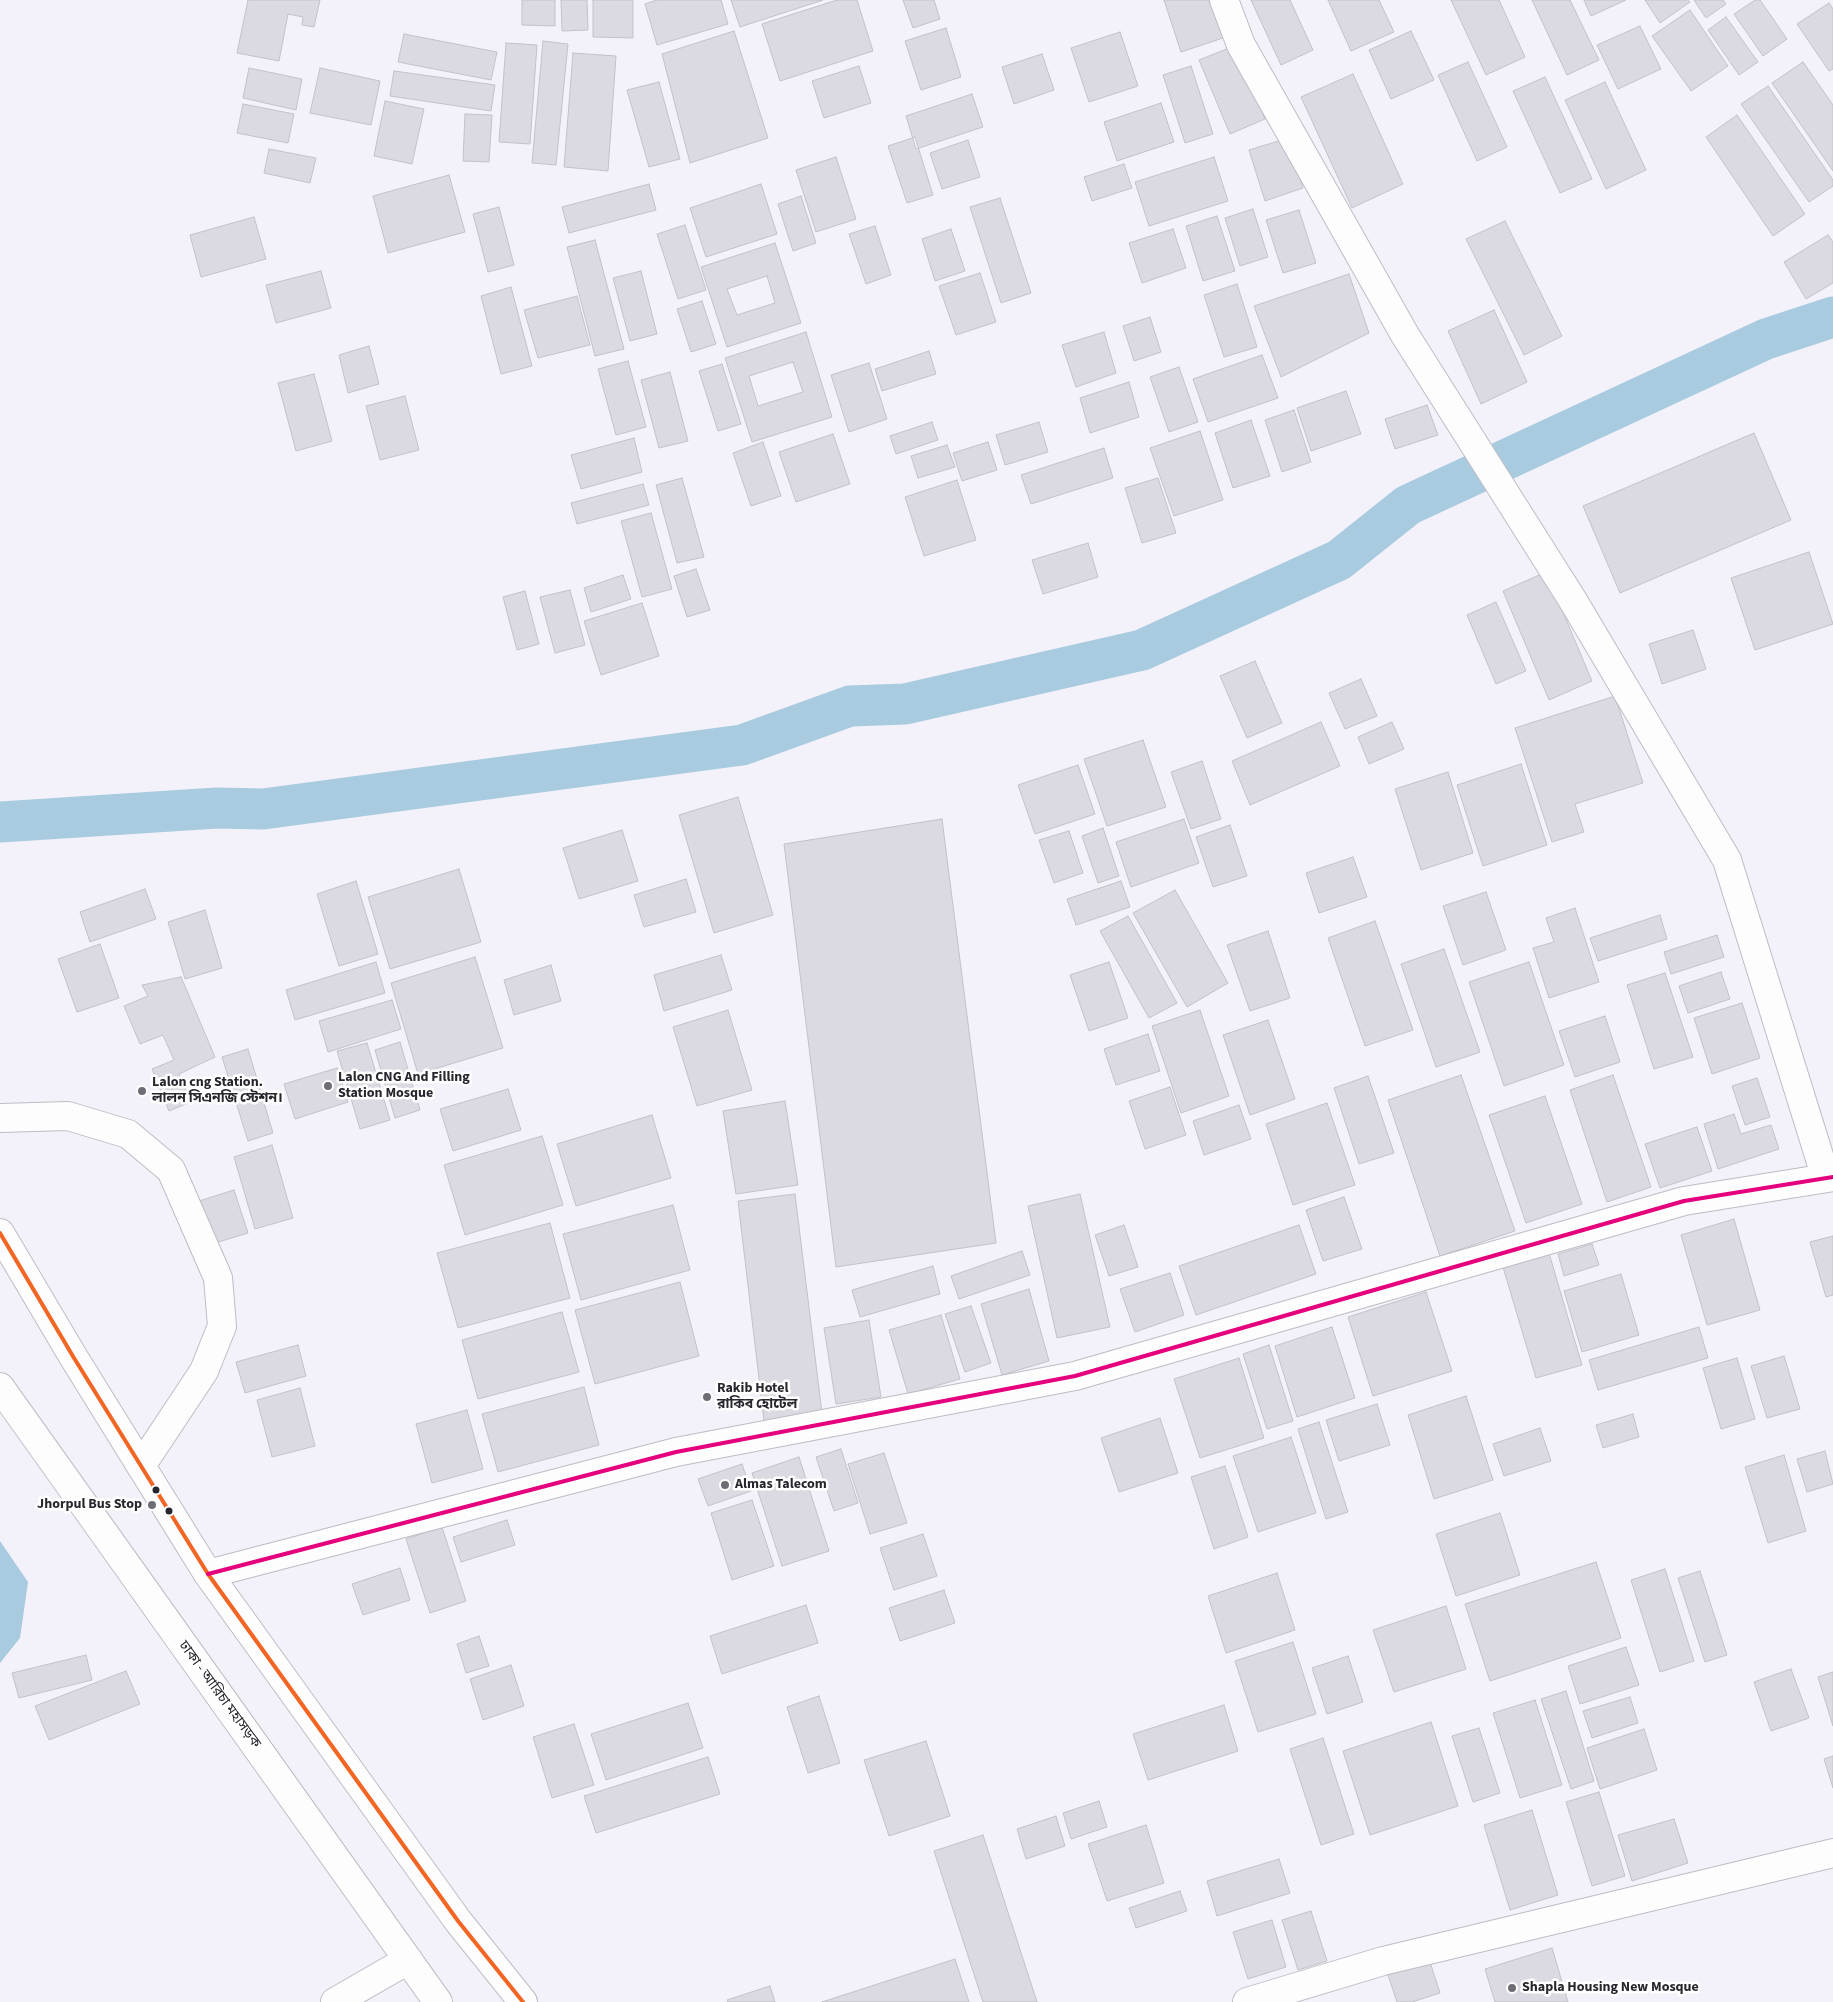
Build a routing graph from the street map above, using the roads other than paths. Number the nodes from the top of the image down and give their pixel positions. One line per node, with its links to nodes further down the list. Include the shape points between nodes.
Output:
1 (1224, 0): 3 (main road, via 1241,45 1405,335 1572,599 1727,860)
2 (0, 1118): 6 (main road, via 68,1116 128,1134 171,1170 218,1278 222,1326 204,1371)
3 (1830, 1178): 7 (main road, via 1684,1201 1075,1376 676,1452)
4 (0, 1233): 6 (main road)
5 (1, 1392): 9 (main road, ঢাকা - আরিচা মহাসড়ক)
6 (141, 1466): 7 (main road)
7 (208, 1574): 12 (main road, via 458,1921)
8 (1833, 1853): 13 (main road, via 1382,1961)
9 (408, 1960): 10 (main road); 11 (main road, ঢাকা - আরিচা মহাসড়ক)
10 (335, 2002)
11 (438, 2002)
12 (523, 2002)
13 (1247, 2002)

